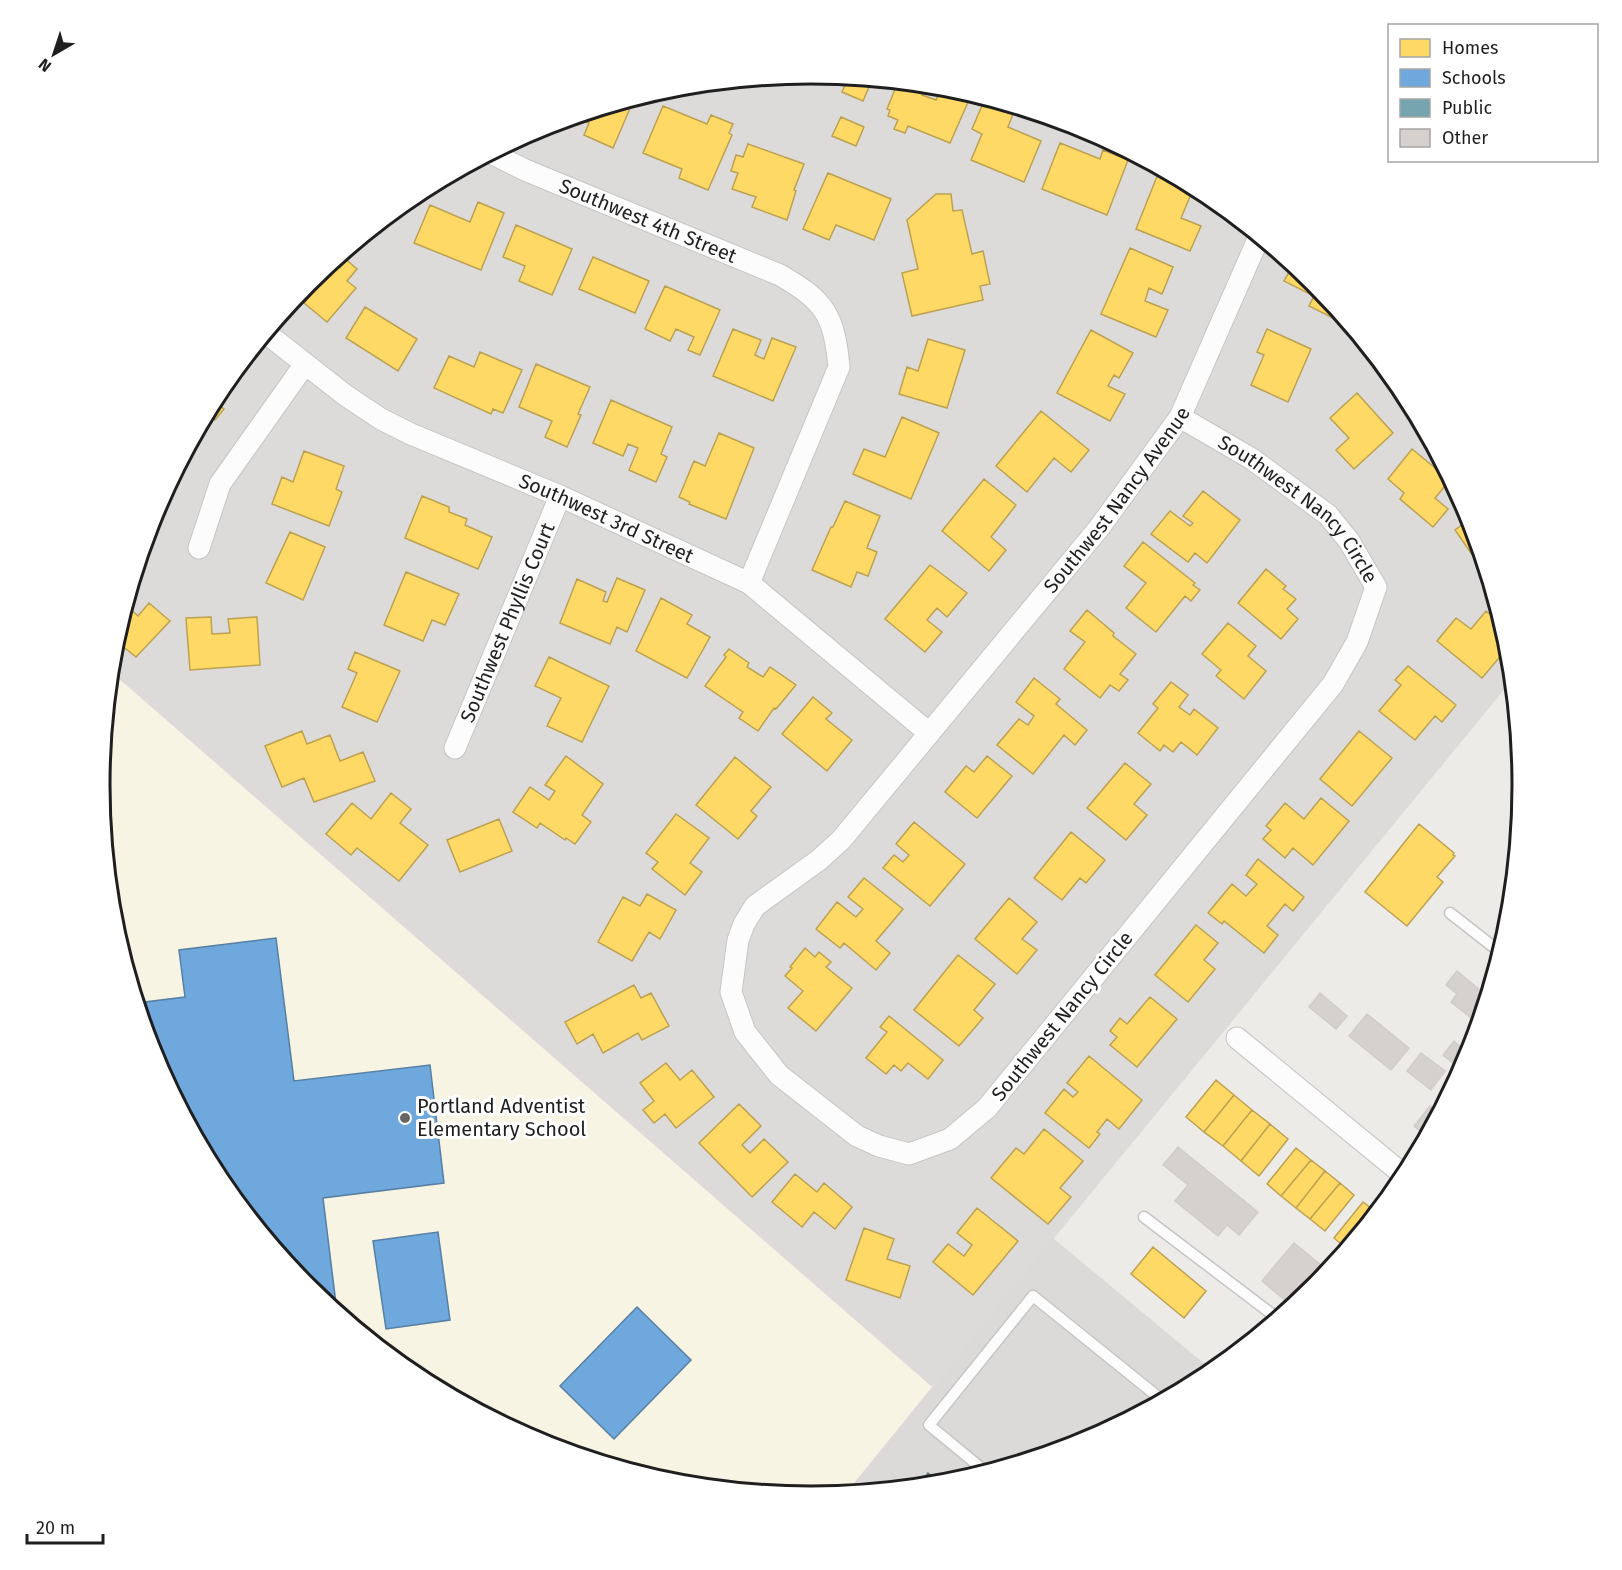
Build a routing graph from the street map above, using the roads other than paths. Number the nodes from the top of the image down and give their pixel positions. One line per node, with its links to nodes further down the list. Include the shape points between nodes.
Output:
1 (499, 157): 8 (street, Southwest 4th Street, via 780,275 805,289 822,305 837,343 839,367)
2 (1256, 244): 5 (street, Southwest Nancy Avenue)
3 (272, 338): 4 (street, Southwest 3rd Street)
4 (304, 364): 6 (street, Southwest 3rd Street, via 401,429); 7 (street, via 220,484)
5 (1180, 417): 9 (street, Southwest Nancy Avenue, via 1099,528); 9 (street, Southwest Nancy Circle, via 1252,459 1328,515 1349,541 1376,587 1357,642 1333,684 987,1108 950,1140 909,1154 857,1136 779,1075 745,1032 731,992 738,940 755,906 834,847)
6 (560, 496): 8 (street, Southwest 3rd Street); 10 (street, Southwest Phyllis Court)
7 (199, 548)
8 (749, 584): 9 (street, Southwest 3rd Street)
9 (929, 733)
10 (455, 748)
11 (1450, 913): 12 (lane)
12 (1493, 946)
13 (1237, 1038): 14 (street)
14 (1397, 1169)
15 (1144, 1216): 16 (lane)
16 (1271, 1314)
17 (1156, 1395): 18 (lane, via 1033,1296 929,1425)
18 (978, 1465)

